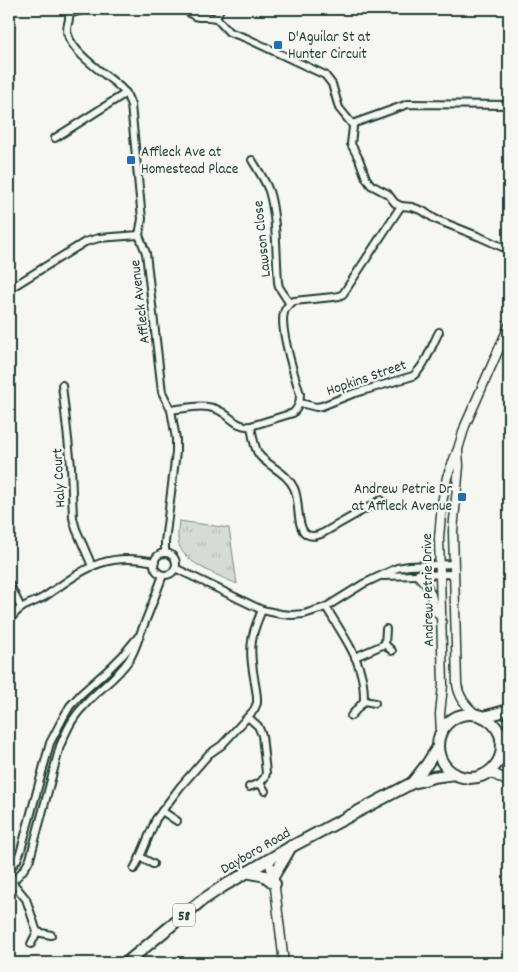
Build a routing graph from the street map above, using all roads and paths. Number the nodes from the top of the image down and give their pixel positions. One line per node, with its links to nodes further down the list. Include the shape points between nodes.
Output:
1 (86, 9): 4 (street)
2 (184, 9): 5 (street, via 194,16)
3 (220, 9): 5 (street)
4 (68, 12): 6 (street, via 68,35 75,48)
5 (216, 18): 8 (street, via 229,32 325,75 332,84 339,108)
6 (126, 93): 9 (street); 12 (street, Affleck Avenue, via 131,105 142,219)
7 (509, 105): 8 (street, via 408,104)
8 (352, 124): 11 (street, via 351,144 368,181)
9 (55, 138)
10 (252, 160): 15 (street, Lawson Close, via 269,192 278,282)
11 (401, 206): 13 (street, via 423,211); 15 (street, via 343,294)
12 (139, 235): 14 (street, via 85,242); 20 (street, Affleck Avenue, via 146,253 162,392)
13 (509, 250)
14 (9, 289)
15 (290, 304): 19 (street, via 283,313 284,333)
16 (509, 326): 22 (street, Andrew Petrie Drive)
17 (438, 332): 19 (street, Hopkins Street, via 423,366 413,376 322,406)
18 (62, 385): 28 (street, Haly Court, via 71,458 73,518)
19 (300, 403): 21 (street, via 293,413)
20 (171, 410): 21 (street, via 213,408 240,425); 24 (street, Affleck Avenue, via 176,452)
21 (251, 426): 23 (street, via 260,456 292,483 300,525 308,535 317,536)
22 (458, 449): 26 (street, Andrew Petrie Drive, via 447,477 442,503); 27 (street, Andrew Petrie Drive)
23 (381, 500)
24 (165, 554): 25 (street); 29 (street, via 174,558)
25 (155, 562): 28 (street, via 116,559); 30 (street, via 155,568)
26 (440, 564): 27 (street); 31 (street, Andrew Petrie Drive); 34 (street, via 398,568)
27 (453, 564): 32 (street, Andrew Petrie Drive)
28 (92, 566): 37 (street)
29 (175, 568): 30 (street, via 170,574); 38 (street)
30 (163, 574): 42 (street)
31 (440, 574): 32 (street); 33 (street); 39 (street, Andrew Petrie Drive)
32 (453, 574): 50 (street, Andrew Petrie Drive, via 457,684 468,708)
33 (418, 575): 34 (street); 39 (street, via 426,584 434,609)
34 (382, 576): 36 (street)
35 (9, 583): 37 (street)
36 (326, 607): 38 (street, via 292,615); 45 (street)
37 (21, 608): 40 (street)
38 (262, 610): 51 (street, via 252,643 257,703)
39 (440, 616): 53 (street, Andrew Petrie Drive)
40 (9, 620)
41 (386, 629): 43 (street)
42 (140, 635): 71 (street, via 62,718 50,743 21,850); 74 (street, via 129,661 83,706 66,732 30,860)
43 (385, 644): 44 (street); 45 (street)
44 (392, 650)
45 (355, 657): 46 (street, via 362,676)
46 (364, 702): 47 (street); 49 (street)
47 (375, 703)
48 (509, 710): 50 (main road)
49 (351, 716)
50 (480, 716): 53 (main road, via 456,718); 54 (main road, via 496,729)
51 (249, 718): 61 (street, via 262,735 266,773); 64 (street, via 201,763)
52 (509, 728): 54 (main road)
53 (441, 733): 55 (main road, 58)
54 (501, 744): 56 (main road); 57 (main road, via 498,760)
55 (438, 747): 58 (main road, via 447,768); 59 (main road, Dayboro Road / 58)
56 (509, 764)
57 (487, 773): 58 (main road, 58, via 469,778); 60 (main road)
58 (455, 774): 59 (main road, Dayboro Road / 58)
59 (412, 782): 66 (main road, Dayboro Road / 58)
60 (509, 782)
61 (260, 783): 62 (street); 63 (street)
62 (249, 787)
63 (265, 791)
64 (162, 811): 65 (street); 67 (street)
65 (177, 821)
66 (292, 846): 68 (main road, Dayboro Road / 58); 73 (main road, via 278,867)
67 (140, 857): 69 (street); 70 (street)
68 (268, 859): 72 (main road, Dayboro Road / 58); 73 (street)
69 (154, 864)
70 (134, 868)
71 (9, 870)
72 (246, 872): 73 (main road); 78 (main road, Dayboro Road / 58, via 201,901)
73 (274, 881): 79 (street)
74 (10, 883): 75 (street, via 26,899)
75 (37, 932): 76 (street); 77 (street)
76 (51, 935)
77 (31, 944)
78 (126, 963)
79 (284, 963)

